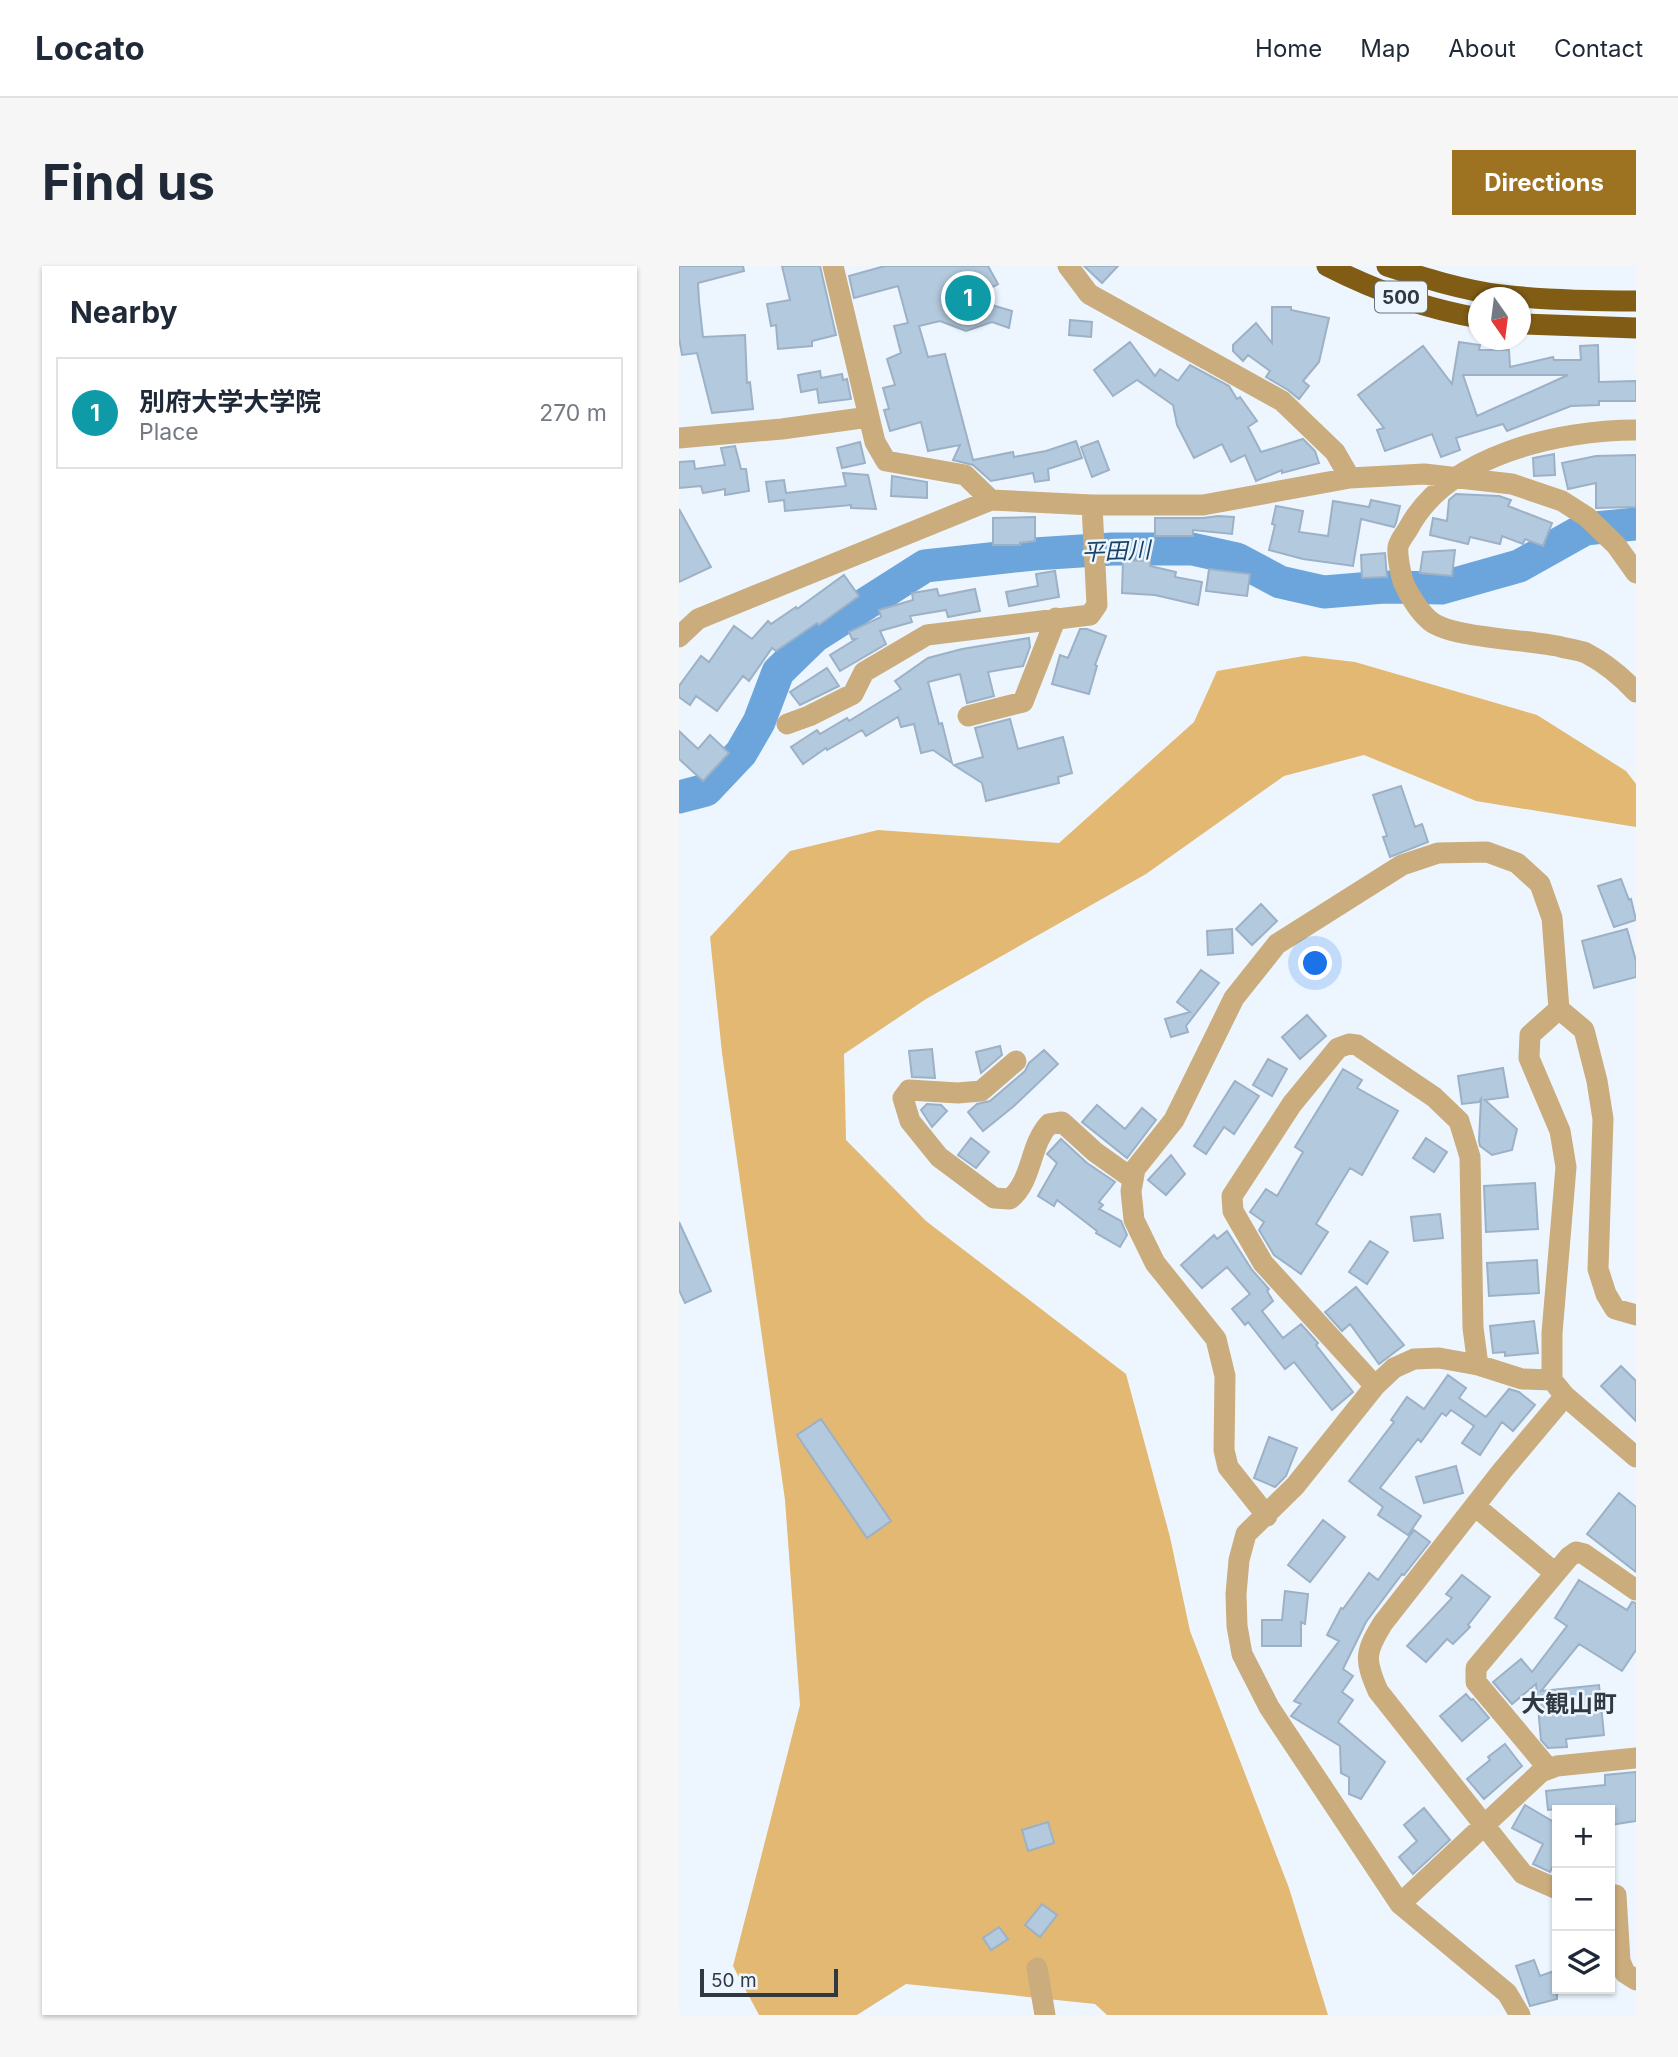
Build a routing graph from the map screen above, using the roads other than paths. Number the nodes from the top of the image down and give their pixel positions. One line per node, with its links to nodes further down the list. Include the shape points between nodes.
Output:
1 (833, 266): 9 (street)
2 (1067, 266): 13 (street, via 1089,294 1282,401 1335,452)
3 (1327, 266): 6 (highway, 500, via 1359,283)
4 (1387, 266): 5 (highway, 500, via 1499,295)
5 (1636, 301)
6 (1468, 316)
7 (1531, 324): 8 (highway)
8 (1636, 328)
9 (869, 417): 11 (street); 14 (street, via 886,461 965,475)
10 (1636, 430): 12 (street, via 1556,438 1509,452)
11 (679, 438)
12 (1457, 476): 13 (street); 16 (street, via 1512,484 1562,501); 20 (street, via 1432,496 1398,548 1403,583 1429,621 1459,634 1538,641 1585,652)
13 (1350, 478): 15 (street, via 1203,505)
14 (991, 500): 15 (street); 19 (street, via 698,619)
15 (1092, 505): 18 (street, via 1097,605 1090,615)
16 (1627, 546): 17 (street)
17 (1636, 573)
18 (1056, 618): 21 (street, via 1023,702); 22 (street, via 927,635 864,672 853,694)
19 (679, 637)
20 (1636, 692)
21 (968, 716)
22 (787, 724)
23 (1559, 1009): 25 (street, via 1552,918 1540,884 1517,863 1487,852 1438,853 1402,865 1277,944 1234,998 1174,1120 1135,1169); 26 (street, via 1584,1030 1603,1119 1598,1269 1615,1309); 29 (street, via 1530,1035 1529,1058 1560,1131 1566,1167 1552,1333)
24 (1016, 1061): 25 (street, via 981,1091 909,1090 903,1098 910,1121 939,1157 994,1198 1010,1199 1022,1189 1041,1133 1049,1124 1062,1122)
25 (1133, 1179): 32 (street, via 1134,1220 1155,1263 1216,1339 1226,1376 1224,1450 1228,1467)
26 (1636, 1315)
27 (1478, 1365): 28 (street, via 1439,1357 1414,1359 1394,1368); 28 (street, via 1473,1328 1470,1157 1459,1121 1434,1097 1349,1044 1338,1048 1292,1104 1232,1196 1233,1211 1263,1263); 29 (street)
28 (1375, 1387): 32 (street)
29 (1559, 1388): 30 (street); 31 (street)
30 (1636, 1457)
31 (1475, 1506): 33 (street); 37 (street, via 1383,1623 1369,1646 1369,1670 1378,1691)
32 (1267, 1516): 40 (street, via 1246,1534 1239,1560 1237,1626 1242,1654 1269,1707)
33 (1555, 1573): 34 (street, via 1576,1552 1584,1553); 36 (street, via 1476,1668 1476,1682)
34 (1636, 1591)
35 (1636, 1758): 36 (street)
36 (1548, 1768): 37 (street)
37 (1483, 1824): 38 (street, via 1523,1874); 40 (street)
38 (1552, 1887)
39 (1621, 1895): 42 (street, via 1620,1961 1625,1973)
40 (1400, 1904): 44 (street, via 1507,1993)
41 (1037, 1968): 43 (street)
42 (1636, 1980)
43 (1045, 2015)
44 (1520, 2015)

